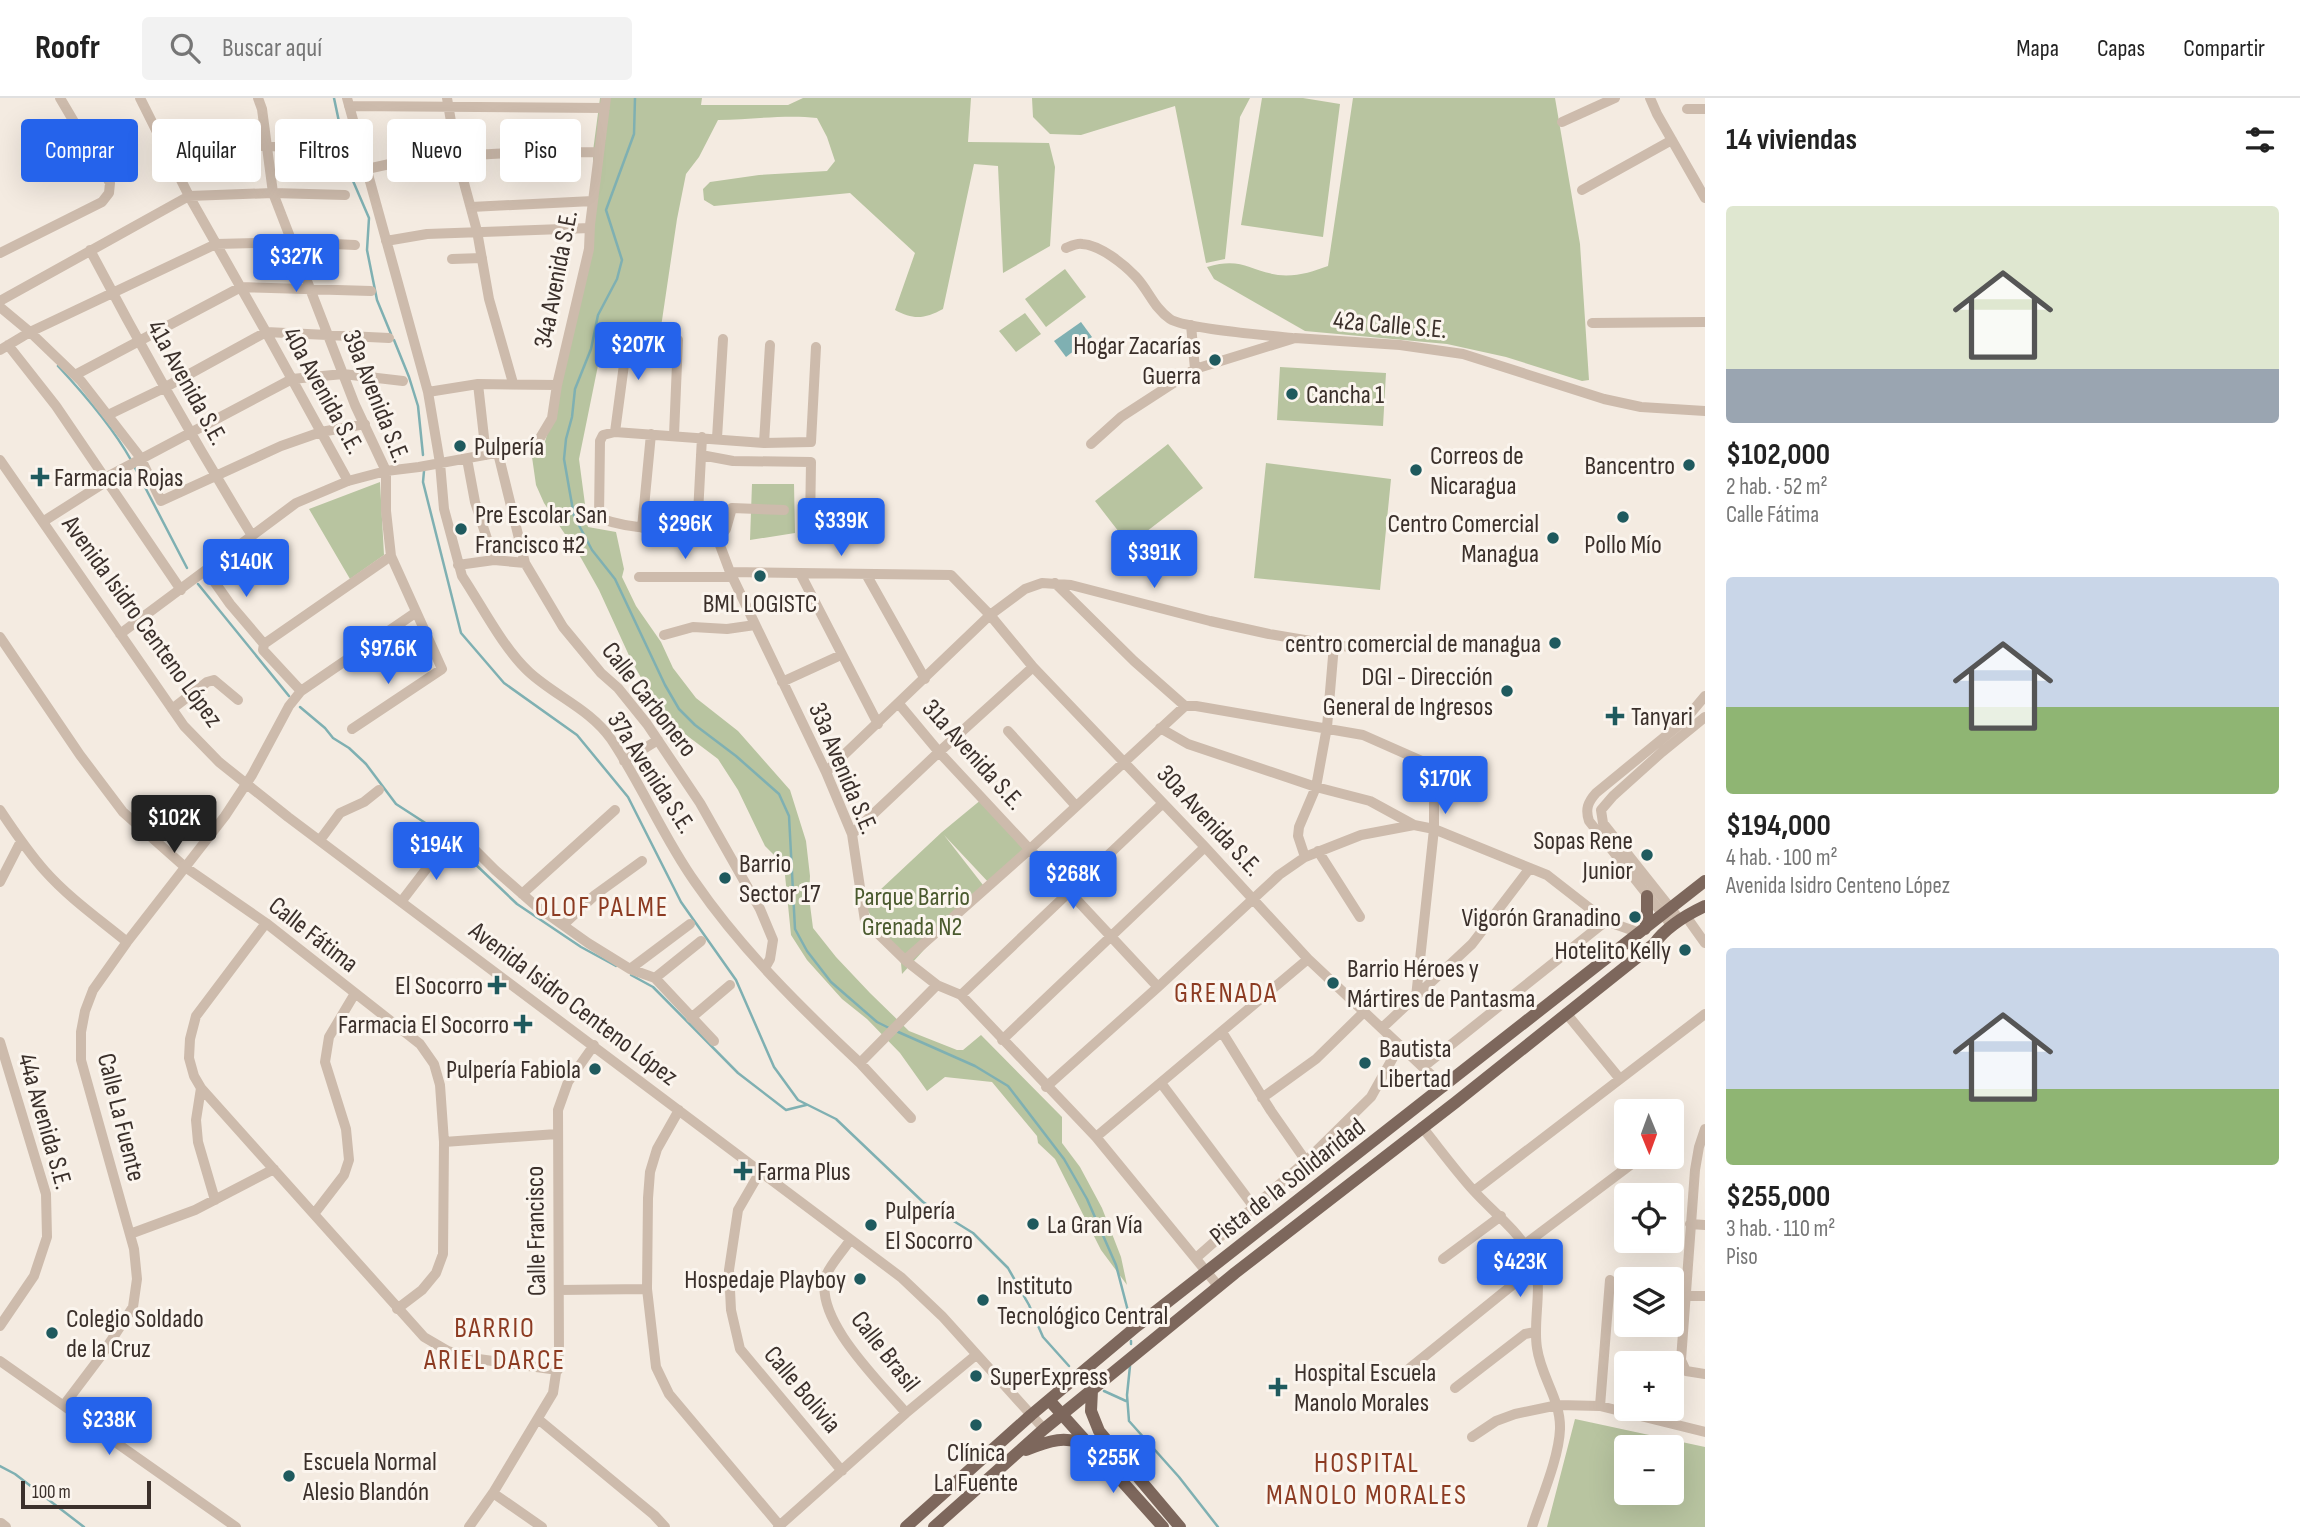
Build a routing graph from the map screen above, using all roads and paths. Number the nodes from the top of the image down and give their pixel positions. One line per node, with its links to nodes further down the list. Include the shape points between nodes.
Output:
1 (60, 98): 38 (street, via 110,183 109,193 102,202)
2 (139, 98): 13 (street, 40a Avenida S.E.)
3 (258, 98): 16 (street, 39a Avenida S.E.)
4 (1615, 98): 12 (street)
5 (1650, 98): 14 (street)
6 (348, 102): 7 (street); 11 (street, 37a Avenida S.E.)
7 (447, 102): 8 (street)
8 (605, 103): 18 (street, 34a Avenida S.E.)
9 (1687, 108): 10 (street)
10 (1705, 109)
11 (353, 119)
12 (1562, 122)
13 (152, 126)
14 (1672, 140): 23 (street); 27 (street)
15 (261, 147): 16 (street)
16 (266, 147): 17 (street); 24 (street, 39a Avenida S.E.)
17 (275, 147)
18 (598, 152): 19 (street); 28 (street, 34a Avenida S.E.)
19 (486, 155)
20 (181, 182): 26 (street, 40a Avenida S.E.)
21 (371, 182): 32 (street, 37a Avenida S.E.)
22 (464, 182): 29 (street)
23 (1582, 190)
24 (273, 193): 25 (street); 26 (street); 33 (street, 39a Avenida S.E.)
25 (345, 195)
26 (188, 196): 34 (street, 40a Avenida S.E.); 37 (street)
27 (1705, 198)
28 (593, 201): 29 (street); 30 (street, 34a Avenida S.E.)
29 (471, 206): 31 (street)
30 (590, 228): 31 (street); 69 (street, 34a Avenida S.E.)
31 (477, 231): 32 (street); 39 (street)
32 (386, 241): 71 (street, 37a Avenida S.E.)
33 (292, 242): 34 (street); 35 (street); 42 (street, 39a Avenida S.E.)
34 (216, 244): 41 (street, 40a Avenida S.E.); 44 (street)
35 (355, 245)
36 (1066, 248): 49 (street, via 1080,243 1094,247 1137,278 1158,309 1173,321)
37 (90, 250): 44 (street, 41a Avenida S.E.); 45 (street)
38 (0, 253)
39 (482, 258): 40 (street); 67 (street, via 491,310)
40 (452, 259)
41 (240, 287): 42 (street); 52 (street, 40a Avenida S.E.); 58 (street)
42 (310, 288): 43 (street); 53 (street, 39a Avenida S.E.)
43 (371, 291)
44 (112, 292): 51 (street); 58 (street, 41a Avenida S.E.)
45 (0, 301)
46 (0, 307): 51 (street)
47 (1705, 322): 48 (street)
48 (1592, 323)
49 (1191, 325): 55 (street); 62 (street)
50 (629, 327): 76 (street)
51 (30, 332): 61 (street); 64 (street)
52 (266, 332): 53 (street); 65 (street, 40a Avenida S.E.); 70 (street)
53 (329, 336): 54 (street); 63 (street, 39a Avenida S.E.)
54 (389, 338)
55 (1295, 338): 62 (street, 42a Calle S.E.); 72 (street, 42a Calle S.E., via 1463,354 1604,399 1641,407)
56 (678, 340): 79 (street)
57 (723, 340): 81 (street)
58 (138, 341): 64 (street); 70 (street, 41a Avenida S.E.)
59 (770, 345): 82 (street)
60 (816, 347): 82 (street, via 811,442)
61 (4, 348): 92 (street, via 56,406)
62 (1195, 369): 83 (street, 42a Calle S.E., via 1121,417)
63 (343, 374): 65 (street); 66 (street); 74 (street, 39a Avenida S.E.)
64 (75, 375): 73 (street)
65 (292, 379): 75 (street, 40a Avenida S.E.); 77 (street)
66 (403, 381)
67 (513, 383): 68 (street); 69 (street)
68 (478, 384): 71 (street); 84 (street, Calle Carbonero)
69 (557, 385): 84 (street, 34a Avenida S.E., via 550,424 540,438 523,448)
70 (164, 388): 73 (street); 77 (street, 41a Avenida S.E.)
71 (428, 392): 89 (street, 37a Avenida S.E.)
72 (1705, 411)
73 (108, 415): 86 (street)
74 (365, 424): 75 (street); 90 (street, 39a Avenida S.E.)
75 (320, 432): 91 (street); 93 (street, 40a Avenida S.E.)
76 (615, 432): 78 (street); 98 (street, via 603,435 600,441 598,518)
77 (190, 434): 86 (street); 91 (street, 41a Avenida S.E.)
78 (651, 434): 79 (street); 98 (street)
79 (674, 435): 80 (street)
80 (702, 437): 81 (street); 85 (street)
81 (716, 438): 82 (street)
82 (764, 443)
83 (1091, 444)
84 (492, 454): 87 (street); 103 (street, Calle Carbonero)
85 (701, 455): 96 (street, via 697,501); 97 (street, via 733,461 811,462)
86 (140, 457): 91 (street, via 161,501); 92 (street)
87 (467, 459): 89 (street); 102 (street)
88 (1, 463): 95 (street, Avenida Isidro Centeno López)
89 (440, 463): 90 (street); 104 (street, 37a Avenida S.E., via 444,509)
90 (386, 471): 93 (street); 101 (street, 39a Avenida S.E.)
91 (216, 477): 99 (street, 41a Avenida S.E.)
92 (106, 480): 95 (street); 111 (street)
93 (348, 481): 99 (street, via 296,503)
94 (785, 510): 100 (street, via 732,508)
95 (44, 521): 115 (street, Avenida Isidro Centeno López)
96 (701, 524): 98 (street); 100 (street, 33a Avenida S.E.)
97 (810, 527)
98 (642, 528)
99 (251, 534): 105 (street)
100 (718, 540): 108 (street, 33a Avenida S.E.)
101 (391, 556): 112 (street, 39a Avenida S.E.); 118 (street)
102 (494, 561): 103 (street); 104 (street)
103 (525, 563): 137 (street, Calle Carbonero, via 563,627)
104 (458, 565): 139 (street, 37a Avenida S.E., via 523,666 590,715)
105 (206, 570): 111 (street); 118 (street)
106 (800, 573): 107 (street); 108 (street); 121 (street)
107 (866, 574): 113 (street, 30a Avenida S.E., via 951,575); 123 (street)
108 (731, 575): 109 (street); 114 (street, 33a Avenida S.E.)
109 (639, 578)
110 (1055, 583): 113 (street, via 1025,589); 119 (street); 129 (street)
111 (181, 590): 115 (street)
112 (415, 613): 125 (street); 135 (street, 39a Avenida S.E., via 442,669)
113 (990, 615): 122 (street, 30a Avenida S.E.); 123 (street)
114 (755, 625): 116 (street, via 693,627); 124 (street, 33a Avenida S.E.)
115 (120, 634): 130 (street, Avenida Isidro Centeno López)
116 (664, 635)
117 (0, 637): 159 (street, Calle Fátima, via 123,812)
118 (264, 644): 125 (street, via 263,650)
119 (1334, 645): 120 (street); 133 (street)
120 (1367, 649)
121 (841, 655): 124 (street); 132 (street)
122 (1033, 667): 138 (street); 140 (street, 30a Avenida S.E.)
123 (925, 679): 128 (street)
124 (782, 682): 141 (street, 33a Avenida S.E.)
125 (301, 691): 142 (street, Calle La Fuente)
126 (1705, 696): 165 (street, via 1684,721 1587,804 1589,821)
127 (238, 701): 130 (street, via 214,680)
128 (899, 704): 132 (street); 138 (street, 31a Avenida S.E.)
129 (1185, 706): 133 (street); 134 (street)
130 (172, 709): 142 (street, Avenida Isidro Centeno López)
131 (1705, 717): 169 (street, via 1601,810 1603,823)
132 (878, 724): 141 (street)
133 (1327, 727): 143 (street); 150 (street, via 1374,738 1431,765)
134 (1160, 728): 140 (street); 143 (street, via 1188,744)
135 (352, 729)
136 (1008, 732): 146 (street)
137 (658, 740): 139 (street); 183 (street, Calle Carbonero, via 760,909 773,940)
138 (939, 752): 151 (street); 155 (street, 31a Avenida S.E.)
139 (624, 761): 183 (street, 37a Avenida S.E., via 694,882)
140 (1124, 762): 145 (street, 30a Avenida S.E.); 146 (street)
141 (826, 772): 151 (street, 33a Avenida S.E.)
142 (245, 784): 153 (street, Avenida Isidro Centeno López); 159 (street, Calle La Fuente)
143 (1316, 787): 149 (street, via 1370,801); 157 (street, via 1299,827)
144 (379, 790): 153 (street, via 345,810)
145 (1163, 803): 154 (street, 30a Avenida S.E.); 163 (street)
146 (1076, 806): 155 (street)
147 (0, 810): 152 (street)
148 (615, 810): 164 (street)
149 (1414, 825): 150 (street); 156 (street, via 1361,835)
150 (1434, 829): 160 (street); 191 (street)
151 (852, 834): 182 (street, 33a Avenida S.E., via 865,921)
152 (20, 841): 162 (street); 179 (street, via 80,905)
153 (320, 841): 167 (street, Avenida Isidro Centeno López)
154 (1205, 847): 166 (street, 30a Avenida S.E.); 177 (street)
155 (1029, 850): 163 (street, 31a Avenida S.E.); 182 (street)
156 (1318, 851): 157 (street); 170 (street)
157 (1305, 856): 166 (street)
158 (642, 861): 175 (street, via 595,895)
159 (184, 867): 172 (street, Calle Fátima); 179 (street, Calle La Fuente)
160 (1530, 868): 171 (street, via 1547,875); 191 (street, via 1472,944)
161 (1705, 881): 169 (main road, Pista de la Solidaridad)
162 (0, 882)
163 (1069, 892): 177 (street, 31a Avenida S.E.); 190 (street)
164 (522, 894): 167 (street, via 459,834 449,838); 175 (street)
165 (1647, 896): 169 (street); 176 (main road)
166 (1253, 900): 181 (street, 30a Avenida S.E.); 188 (street)
167 (401, 902): 201 (street, Avenida Isidro Centeno López)
168 (1705, 907): 173 (main road, Pista de la Solidaridad)
169 (1666, 911): 173 (street); 176 (main road, Pista de la Solidaridad)
170 (1360, 917)
171 (1606, 921): 176 (street); 204 (street)
172 (265, 923): 189 (street, Calle Fátima); 209 (street, via 197,1016 189,1058)
173 (1681, 923): 180 (street); 193 (main road, Pista de la Solidaridad)
174 (690, 924): 184 (street)
175 (564, 925): 184 (street)
176 (1642, 931): 208 (main road, Pista de la Solidaridad)
177 (1110, 937): 188 (street, 31a Avenida S.E.); 198 (street)
178 (701, 941): 185 (street)
179 (127, 942): 229 (street, Calle La Fuente, via 93,990 81,1032 81,1060)
180 (1705, 943)
181 (1308, 959): 192 (street, 30a Avenida S.E.); 197 (street)
182 (905, 960): 187 (street, 33a Avenida S.E.)
183 (765, 968): 203 (street, 37a Avenida S.E.)
184 (631, 969): 185 (street)
185 (655, 978): 195 (street)
186 (730, 985): 195 (street)
187 (937, 985): 190 (street, 33a Avenida S.E.); 203 (street)
188 (1158, 987): 207 (street)
189 (354, 995): 217 (street, Calle Fátima, via 419,1044 434,1064); 225 (street, via 329,1037 325,1062 346,1129 349,1160 344,1175)
190 (961, 995): 198 (street, 33a Avenida S.E.)
191 (1416, 998): 196 (street)
192 (1364, 1012): 196 (street, 30a Avenida S.E.); 210 (street, via 1316,1059)
193 (1566, 1013): 205 (street); 213 (main road, Pista de la Solidaridad)
194 (1705, 1014): 205 (street)
195 (691, 1018): 199 (street)
196 (1382, 1028): 202 (street, 30a Avenida S.E.)
197 (1222, 1032): 206 (street); 210 (street)
198 (1002, 1040): 207 (street, 33a Avenida S.E.)
199 (714, 1041)
200 (0, 1042): 243 (street, 44a Avenida S.E., via 46,1194 47,1237 34,1276)
201 (594, 1045): 211 (street, Avenida Isidro Centeno López); 215 (street, Calle Francisco, via 568,1082 558,1110)
202 (1400, 1045): 204 (street, 30a Avenida S.E.); 218 (street, via 1371,1097)
203 (860, 1063): 212 (street, 37a Avenida S.E.)
204 (1423, 1067): 208 (street, 30a Avenida S.E.)
205 (1620, 1079): 222 (street)
206 (1161, 1083): 216 (street); 224 (street)
207 (1046, 1087): 216 (street, 33a Avenida S.E.)
208 (1444, 1087): 235 (main road, Pista de la Solidaridad)
209 (201, 1088): 219 (street); 223 (street, via 198,1142)
210 (1262, 1098): 218 (street)
211 (679, 1111): 221 (street, Avenida Isidro Centeno López); 238 (street, via 657,1149 650,1172)
212 (911, 1118)
213 (1422, 1128): 222 (street); 237 (main road, Pista de la Solidaridad)
214 (1705, 1129): 227 (street)
215 (557, 1134): 217 (street); 239 (street, Calle Francisco)
216 (1096, 1137): 232 (street, 33a Avenida S.E.)
217 (444, 1142): 242 (street, Calle Fátima, via 443,1254 436,1273 422,1290)
218 (1306, 1161): 224 (street)
219 (274, 1169): 223 (street); 225 (street)
220 (1625, 1169): 231 (street)
221 (760, 1172): 230 (street, Avenida Isidro Centeno López); 265 (street, Calle Bolivia, via 738,1210 729,1270 731,1310 740,1349)
222 (1474, 1191): 226 (street)
223 (215, 1200): 229 (street)
224 (1254, 1207): 232 (street)
225 (314, 1214): 242 (street)
226 (1501, 1216): 231 (street); 233 (street)
227 (1690, 1224): 228 (street); 240 (street)
228 (1705, 1225)
229 (130, 1234): 253 (street, Calle La Fuente, via 137,1279 133,1307)
230 (850, 1240): 245 (street, Avenida Isidro Centeno López, via 901,1278); 256 (street, Calle Brasil, via 826,1276 826,1306 842,1338)
231 (1524, 1245): 234 (street)
232 (1196, 1258): 235 (street, 33a Avenida S.E.)
233 (1443, 1259)
234 (1536, 1266): 244 (street); 247 (street)
235 (1207, 1272): 237 (street, 33a Avenida S.E.); 252 (main road, Pista de la Solidaridad)
236 (1609, 1280): 255 (street)
237 (1219, 1287): 251 (main road, Pista de la Solidaridad)
238 (647, 1289): 239 (street); 273 (street, via 656,1367 669,1394)
239 (559, 1290): 248 (street, Calle Francisco)
240 (1687, 1296): 241 (street); 249 (street, via 1681,1360 1686,1371)
241 (1705, 1296)
242 (397, 1309): 248 (street, via 424,1337 448,1351)
243 (0, 1326)
244 (1535, 1332): 250 (street, via 1525,1334); 254 (street, via 1545,1377)
245 (976, 1355): 256 (street); 257 (street, Avenida Isidro Centeno López)
246 (0, 1361): 253 (street)
247 (1410, 1368)
248 (558, 1370): 259 (street, Calle Francisco, via 553,1393)
249 (1705, 1374)
250 (1455, 1388)
251 (1092, 1390): 258 (main road, Pista de la Solidaridad); 277 (main road, via 1091,1411 1099,1431)
252 (1049, 1400): 257 (main road, Pista de la Solidaridad); 258 (main road)
253 (64, 1405): 269 (street)
254 (1558, 1405): 255 (street); 262 (street, via 1496,1421); 278 (street, via 1558,1445)
255 (1600, 1406): 261 (street)
256 (906, 1413): 265 (street)
257 (1031, 1415): 260 (street, Avenida Isidro Centeno López); 274 (main road, Pista de la Solidaridad)
258 (1062, 1415): 260 (main road, Pista de la Solidaridad); 263 (main road)
259 (538, 1419): 266 (street, Calle Francisco); 272 (street)
260 (1044, 1429): 264 (main road, Pista de la Solidaridad)
261 (1705, 1432)
262 (1472, 1437)
263 (1100, 1455): 264 (main road, via 1081,1443 1062,1439); 276 (main road)
264 (1014, 1456): 275 (main road, Pista de la Solidaridad)
265 (842, 1471): 273 (street)
266 (493, 1493): 270 (street, Calle Francisco); 271 (street)
267 (1, 1522): 268 (street)
268 (6, 1527)
269 (236, 1527)
270 (469, 1527)
271 (542, 1527)
272 (665, 1527)
273 (779, 1527)
274 (905, 1527)
275 (934, 1527)
276 (1163, 1527)
277 (1180, 1527)
278 (1532, 1527)

